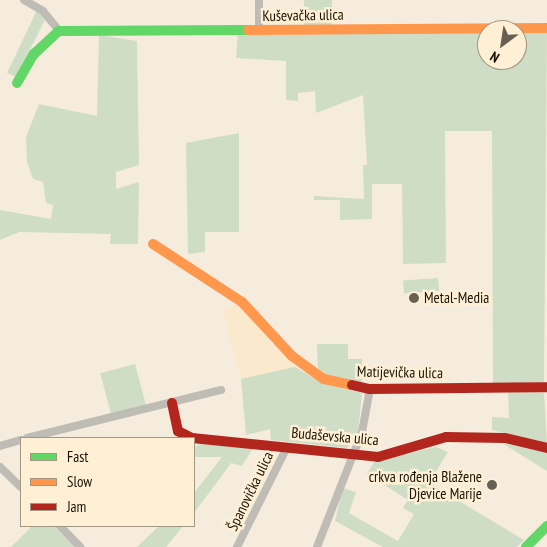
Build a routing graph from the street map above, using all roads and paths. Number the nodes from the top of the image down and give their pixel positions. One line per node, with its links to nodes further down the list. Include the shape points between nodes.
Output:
1 (24, 0): 5 (street, via 43,11)
2 (259, 0): 4 (street)
3 (547, 28): 4 (street, Kuševačka ulica)
4 (259, 30): 5 (street, Kuševačka ulica)
5 (59, 31): 6 (street, via 38,49)
6 (18, 82)
7 (153, 244): 9 (street, Matijevička ulica, via 242,302 316,375)
8 (547, 387): 9 (street, Matijevička ulica)
9 (370, 389): 21 (street, via 365,423)
10 (221, 390): 11 (street)
11 (172, 403): 12 (street); 13 (street, Budaševska ulica, via 180,434)
12 (31, 437)
13 (194, 437)
14 (195, 437): 15 (street, Budaševska ulica)
15 (204, 439): 17 (street); 19 (street, Budaševska ulica)
16 (20, 440): 18 (street)
17 (195, 443)
18 (0, 446)
19 (287, 447): 21 (street, Budaševska ulica); 27 (street, Španovička ulica)
20 (547, 448): 21 (street, Budaševska ulica, via 505,438 462,436 378,457)
21 (351, 454): 28 (street)
22 (0, 467): 23 (street)
23 (20, 486)
24 (547, 526): 29 (street)
25 (61, 527): 26 (street)
26 (80, 547)
27 (237, 547)
28 (317, 547)
29 (526, 547)

